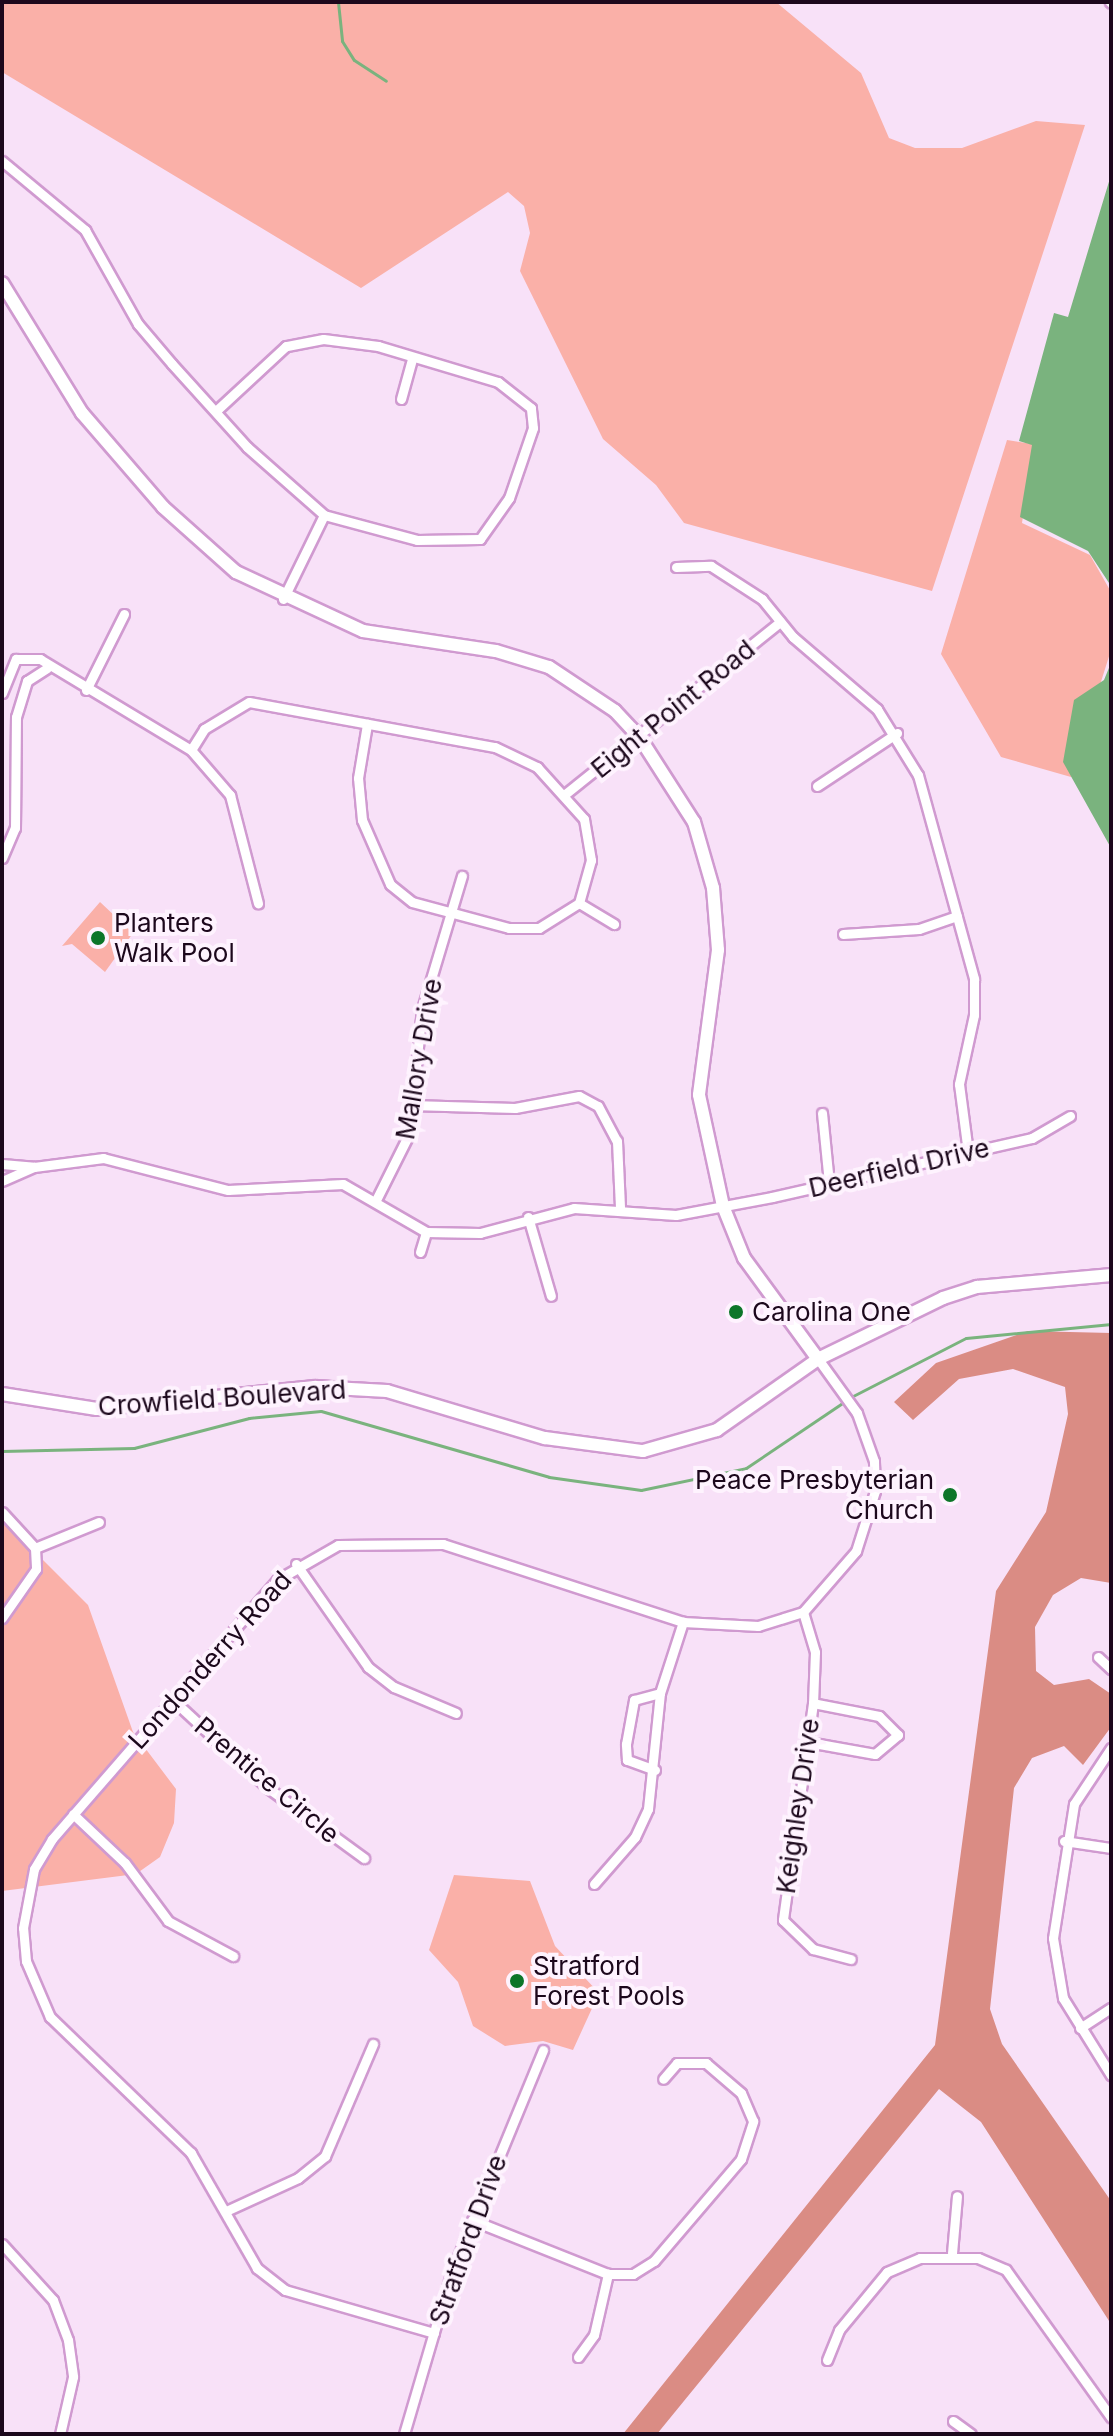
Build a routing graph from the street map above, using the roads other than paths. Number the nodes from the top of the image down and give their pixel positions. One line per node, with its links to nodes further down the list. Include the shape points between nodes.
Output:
1 (2, 161): 5 (street, via 85,230 138,324)
2 (2, 283): 8 (street, via 82,413 163,507 236,572)
3 (412, 359): 4 (street); 5 (street, via 378,346 305,339 268,361); 6 (street, via 498,382 531,408 533,428 496,524 480,539 453,543)
4 (401, 399)
5 (217, 410): 6 (street, via 247,447)
6 (324, 515): 8 (street)
7 (676, 567): 10 (street, via 711,566 741,581)
8 (283, 599): 16 (street, via 363,631 496,651 549,667 615,711)
9 (124, 614): 12 (street)
10 (780, 622): 15 (street, via 846,675); 16 (street, Eight Point Road)
11 (47, 668): 12 (street); 13 (street, via 40,659 16,659); 20 (street, via 27,681 19,704 15,828)
12 (86, 690): 17 (street)
13 (2, 693)
14 (367, 724): 17 (street, via 249,702 204,729); 19 (street, via 495,747 537,767); 24 (street, via 358,778 374,850 390,884 412,902)
15 (897, 733): 18 (street); 25 (street, via 918,775)
16 (640, 738): 19 (street, Eight Point Road); 37 (street, via 694,822 713,888 718,950 699,1095)
17 (191, 750): 22 (street, via 230,795)
18 (817, 786)
19 (564, 795): 23 (street, via 589,838 591,860)
20 (2, 856)
21 (462, 876): 24 (street, Mallory Drive)
22 (258, 903)
23 (579, 903): 24 (street, via 539,928); 26 (street)
24 (449, 916): 28 (street, Mallory Drive, via 422,1009)
25 (957, 916): 27 (street, via 919,929); 31 (street, via 974,979 974,1015 959,1084)
26 (614, 924)
27 (843, 934)
28 (411, 1105): 36 (street, Mallory Drive, via 400,1160); 38 (street, via 515,1108 579,1096 598,1106 617,1141)
29 (822, 1113): 35 (street)
30 (1070, 1116): 31 (street, Deerfield Drive, via 1032,1138)
31 (968, 1152): 35 (street, Deerfield Drive)
32 (2, 1164): 33 (street)
33 (34, 1167): 34 (street); 36 (street, via 103,1158 228,1190 343,1184)
34 (2, 1181)
35 (829, 1183): 37 (street, Deerfield Drive)
36 (377, 1198): 40 (street)
37 (723, 1206): 38 (street, Deerfield Drive, via 676,1215); 44 (street, via 744,1258)
38 (620, 1208): 39 (street, Deerfield Drive)
39 (528, 1217): 40 (street, Deerfield Drive, via 480,1233); 43 (street)
40 (426, 1232): 41 (street)
41 (420, 1252)
42 (1111, 1275): 44 (street, Crowfield Boulevard, via 977,1287 885,1322)
43 (551, 1296)
44 (818, 1359): 45 (street, Crowfield Boulevard, via 717,1430 643,1451 545,1438 387,1391 315,1387 97,1409); 50 (street, Londonderry Road, via 847,1400 874,1461 870,1519 832,1584)
45 (2, 1394)
46 (2, 1512): 48 (street)
47 (99, 1522): 48 (street)
48 (35, 1548): 51 (street, via 32,1584)
49 (296, 1564): 52 (street, Londonderry Road, via 365,1539 443,1544); 56 (street, Londonderry Road); 58 (street, via 368,1667 394,1687)
50 (803, 1612): 52 (street, Londonderry Road, via 758,1626); 57 (street, Keighley Drive, via 815,1652)
51 (2, 1618)
52 (683, 1622): 55 (street)
53 (1098, 1657): 54 (street)
54 (1111, 1669)
55 (660, 1693): 61 (street); 61 (street, via 634,1700 626,1744 627,1760)
56 (173, 1700): 62 (street, Londonderry Road); 65 (street, Prentice Circle, via 268,1788)
57 (813, 1703): 59 (street, Keighley Drive); 59 (street, via 879,1716 898,1735 875,1754)
58 (456, 1713)
59 (808, 1742): 68 (street, Keighley Drive, via 783,1920 813,1949)
60 (1111, 1748): 63 (street, via 1074,1804)
61 (655, 1770): 66 (street, via 635,1837)
62 (73, 1814): 67 (street, via 125,1863 168,1921); 76 (street, Londonderry Road, via 34,1869 25,1896 26,1961 35,1990 73,2045 191,2153)
63 (1064, 1841): 64 (street); 70 (street, via 1055,1975)
64 (1111, 1848)
65 (364, 1858)
66 (594, 1884)
67 (233, 1956)
68 (851, 1959)
69 (1111, 2008): 70 (street)
70 (1080, 2028): 73 (street)
71 (373, 2044): 76 (street, via 325,2156 298,2178)
72 (543, 2050): 77 (street, Stratford Drive)
73 (1111, 2075)
74 (663, 2079): 80 (street, via 677,2063 706,2063 750,2106 749,2139 741,2159 654,2261 633,2274)
75 (957, 2196): 79 (street)
76 (226, 2211): 81 (street, Londonderry Road, via 257,2268 285,2290)
77 (472, 2220): 80 (street); 81 (street, Stratford Drive)
78 (2, 2244): 86 (street, via 53,2300 68,2340 73,2377)
79 (952, 2253): 83 (street, via 887,2272 839,2330); 84 (street, via 1006,2270)
80 (608, 2274): 82 (street, via 594,2335)
81 (434, 2333): 87 (street, Stratford Drive)
82 (578, 2357)
83 (827, 2360)
84 (1111, 2417)
85 (953, 2421): 88 (street)
86 (60, 2434)
87 (404, 2434)
88 (971, 2434)

